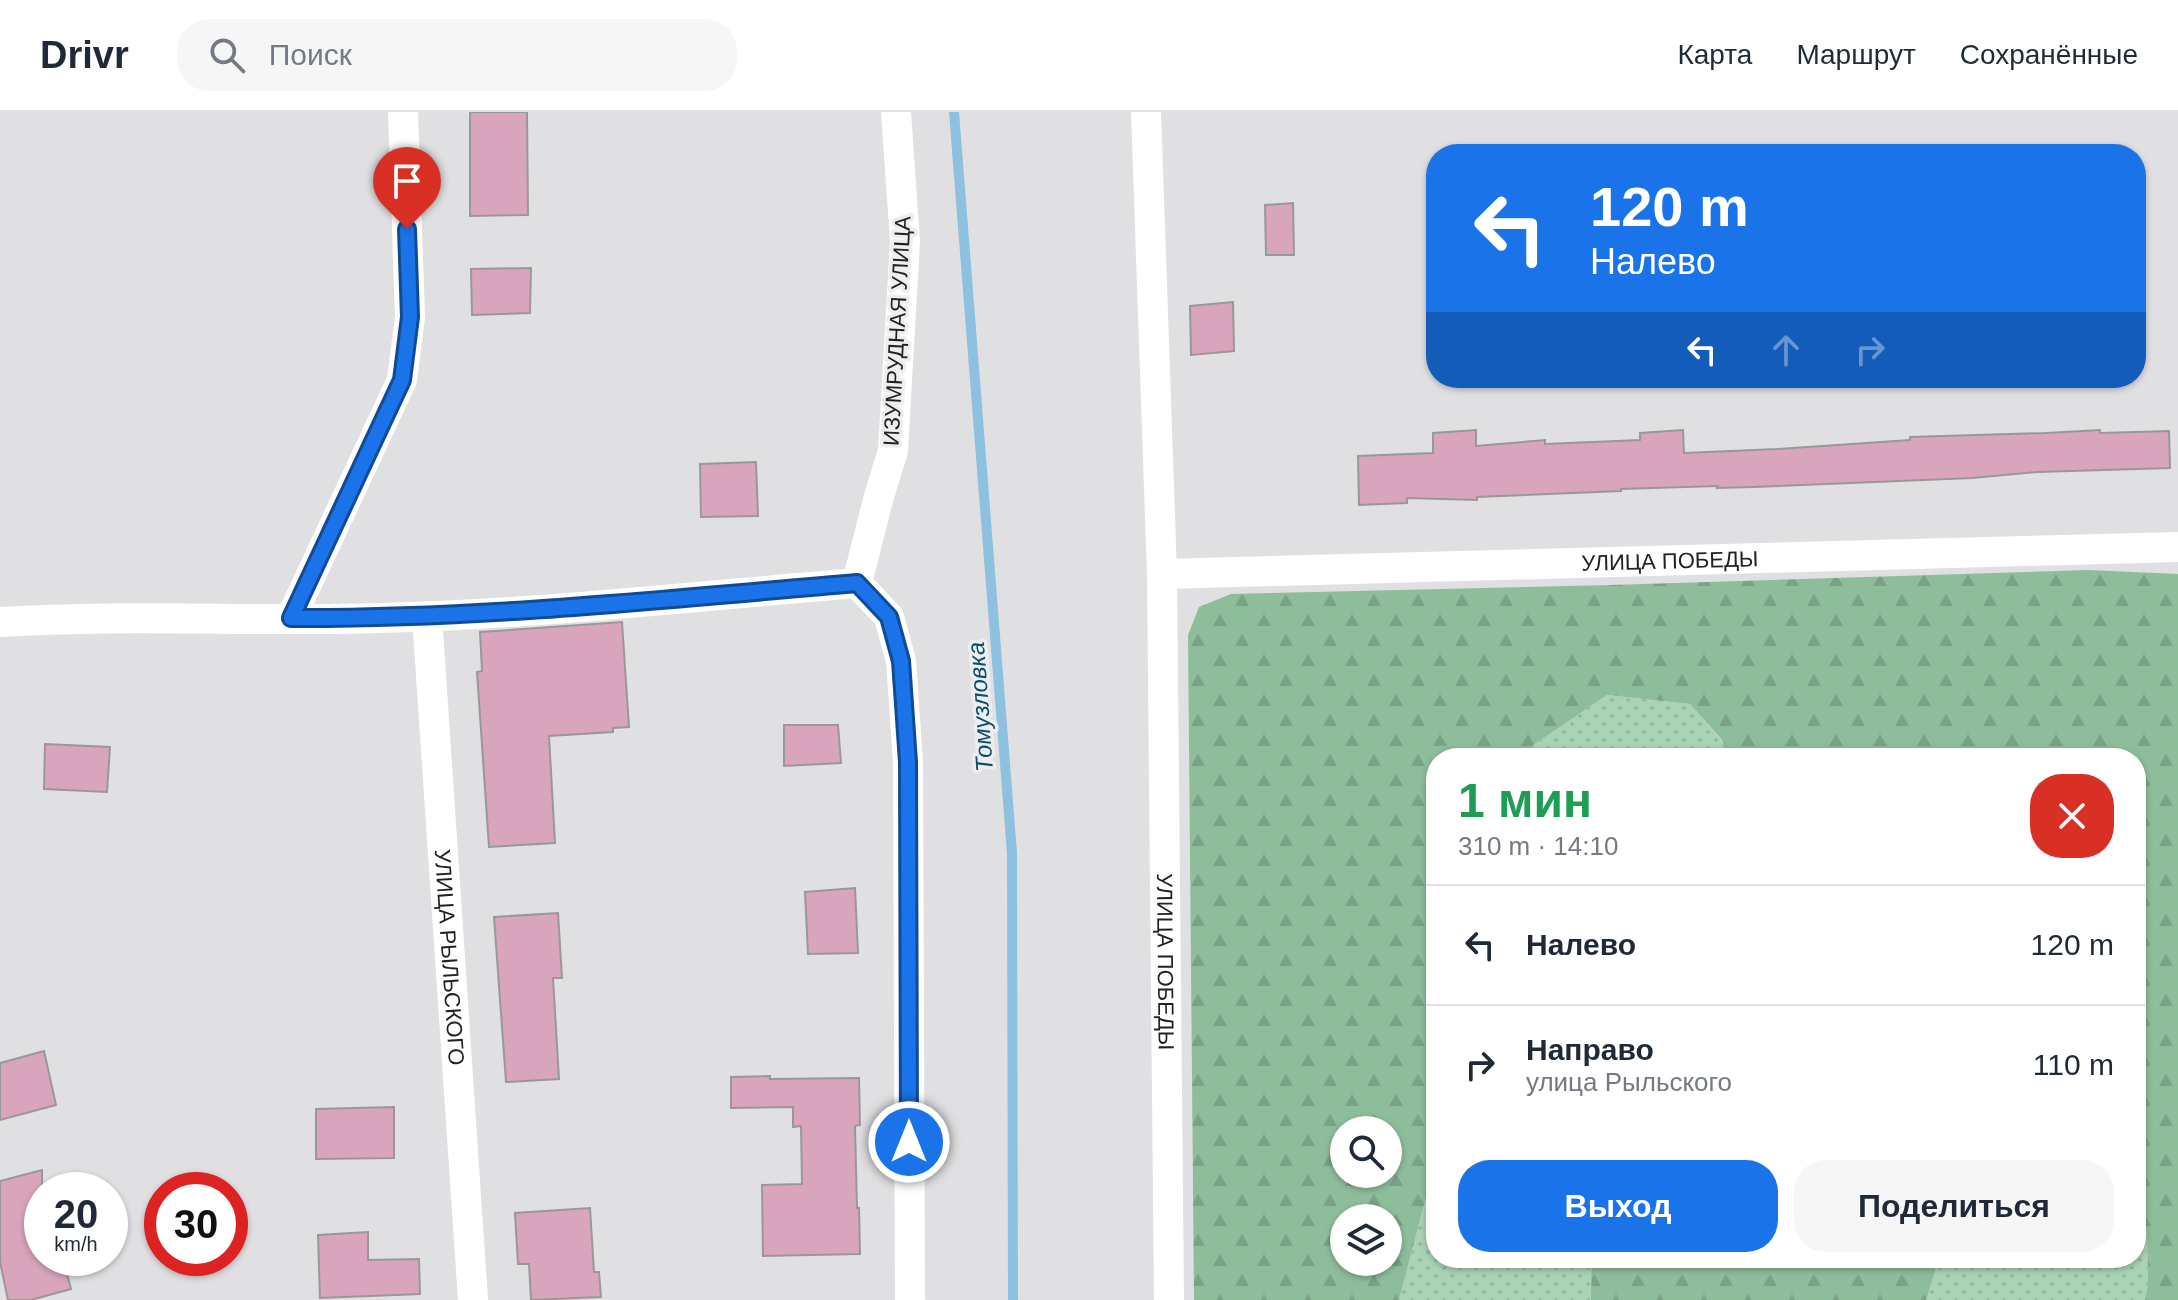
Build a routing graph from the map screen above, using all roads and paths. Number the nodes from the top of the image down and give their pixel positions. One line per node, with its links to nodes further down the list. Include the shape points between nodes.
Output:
1 (403, 112): 8 (street, via 410,317 402,380)
2 (896, 112): 6 (street, ИЗУМРУДНАЯ УЛИЦА, via 905,241 893,451)
3 (1146, 112): 5 (street, УЛИЦА ПОБЕДЫ)
4 (2178, 547): 5 (street, УЛИЦА ПОБЕДЫ)
5 (1162, 574): 12 (street, УЛИЦА ПОБЕДЫ)
6 (857, 583): 7 (street); 11 (street, via 889,617 901,661 908,762)
7 (427, 616): 8 (street); 10 (street, УЛИЦА РЫЛЬСКОГО)
8 (291, 618): 9 (street)
9 (0, 622)
10 (473, 1300)
11 (910, 1300)
12 (1169, 1300)

